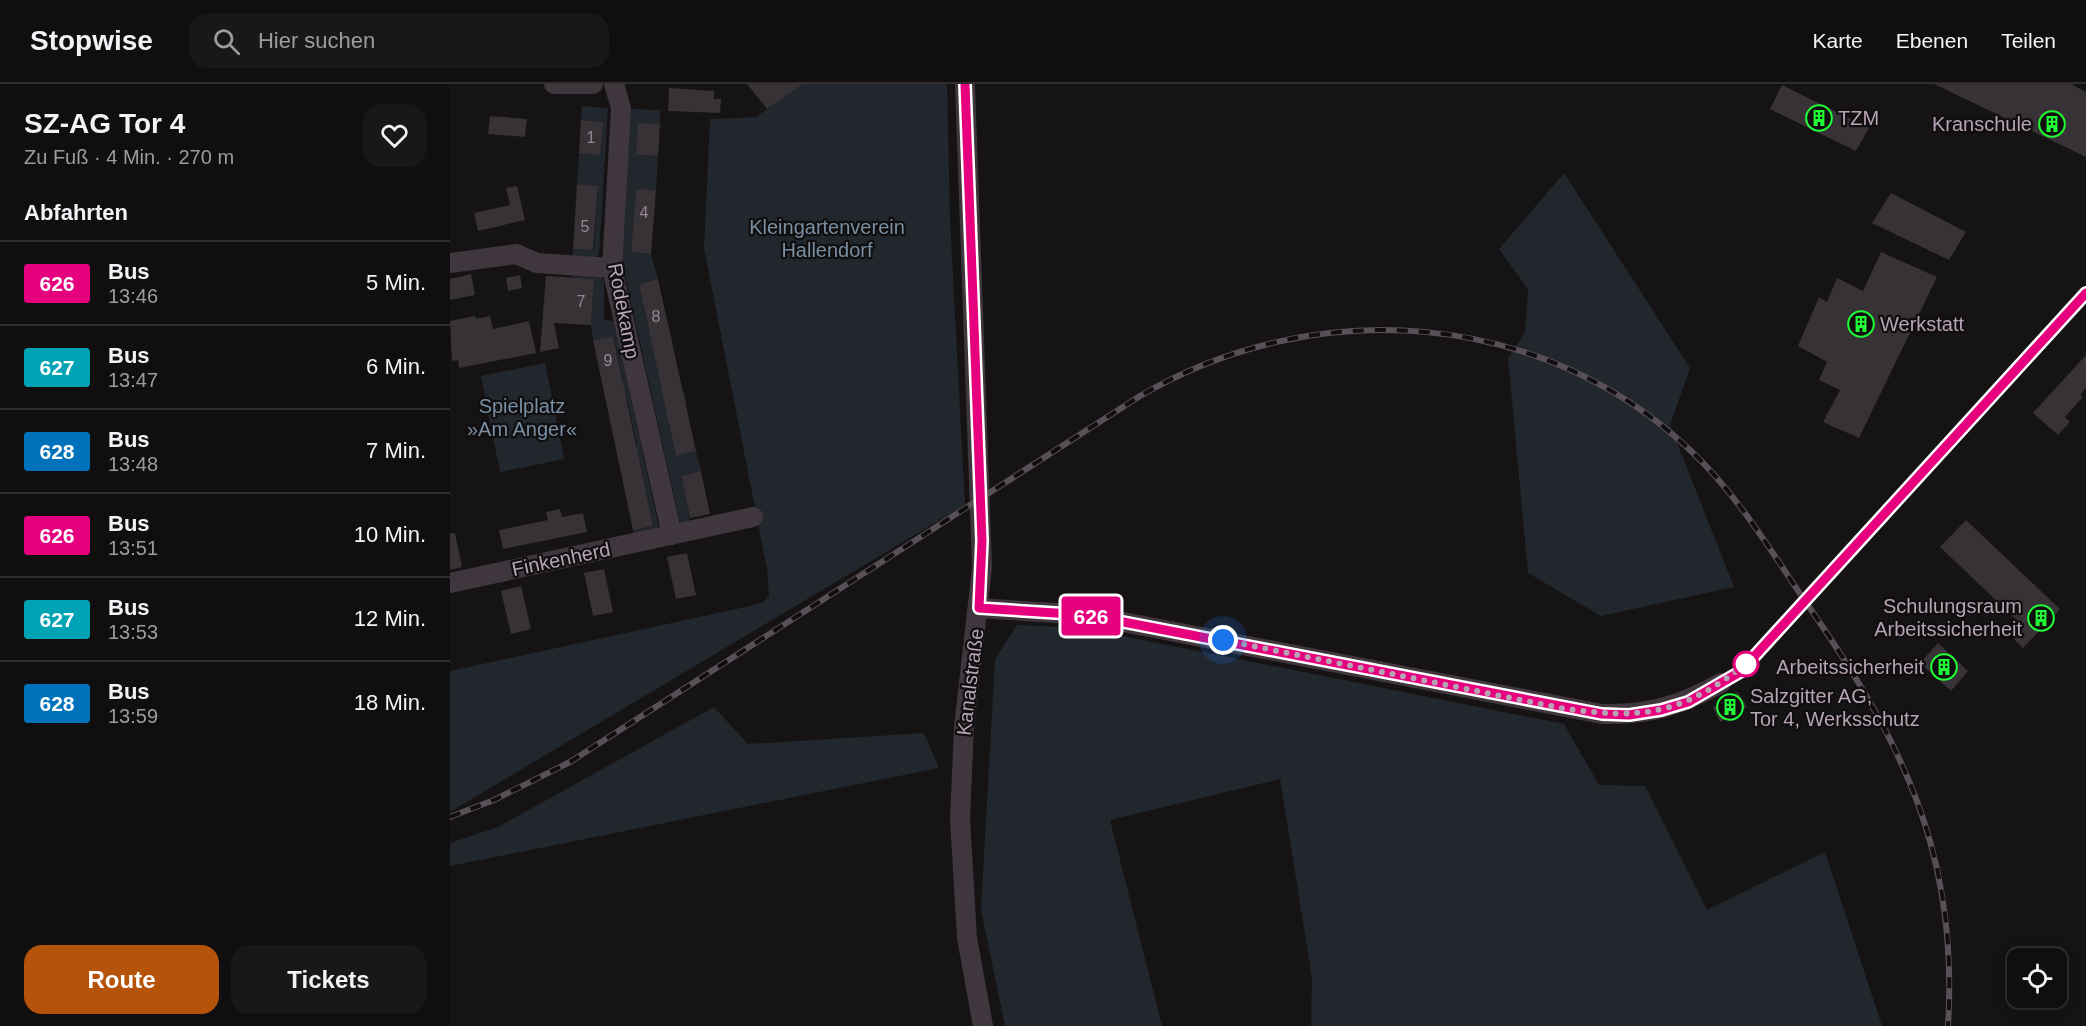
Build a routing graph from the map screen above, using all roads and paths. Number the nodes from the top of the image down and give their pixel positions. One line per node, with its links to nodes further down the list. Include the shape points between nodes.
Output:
1 (554, 84): 2 (street)
2 (593, 84)
3 (614, 84): 6 (street, Rodekamp, via 621,108)
4 (965, 84): 10 (street, Kanalstraße, via 982,541)
5 (450, 263): 6 (street, via 516,254 537,263)
6 (612, 268): 8 (street, Rodekamp)
7 (753, 517): 8 (street, Finkenherd)
8 (672, 534): 9 (street, Finkenherd)
9 (450, 583)
10 (979, 608): 11 (street, via 1087,615 1602,714 1661,710 1688,702); 12 (street, Kanalstraße, via 964,727 960,819 967,938)
11 (1721, 683)
12 (983, 1026)

